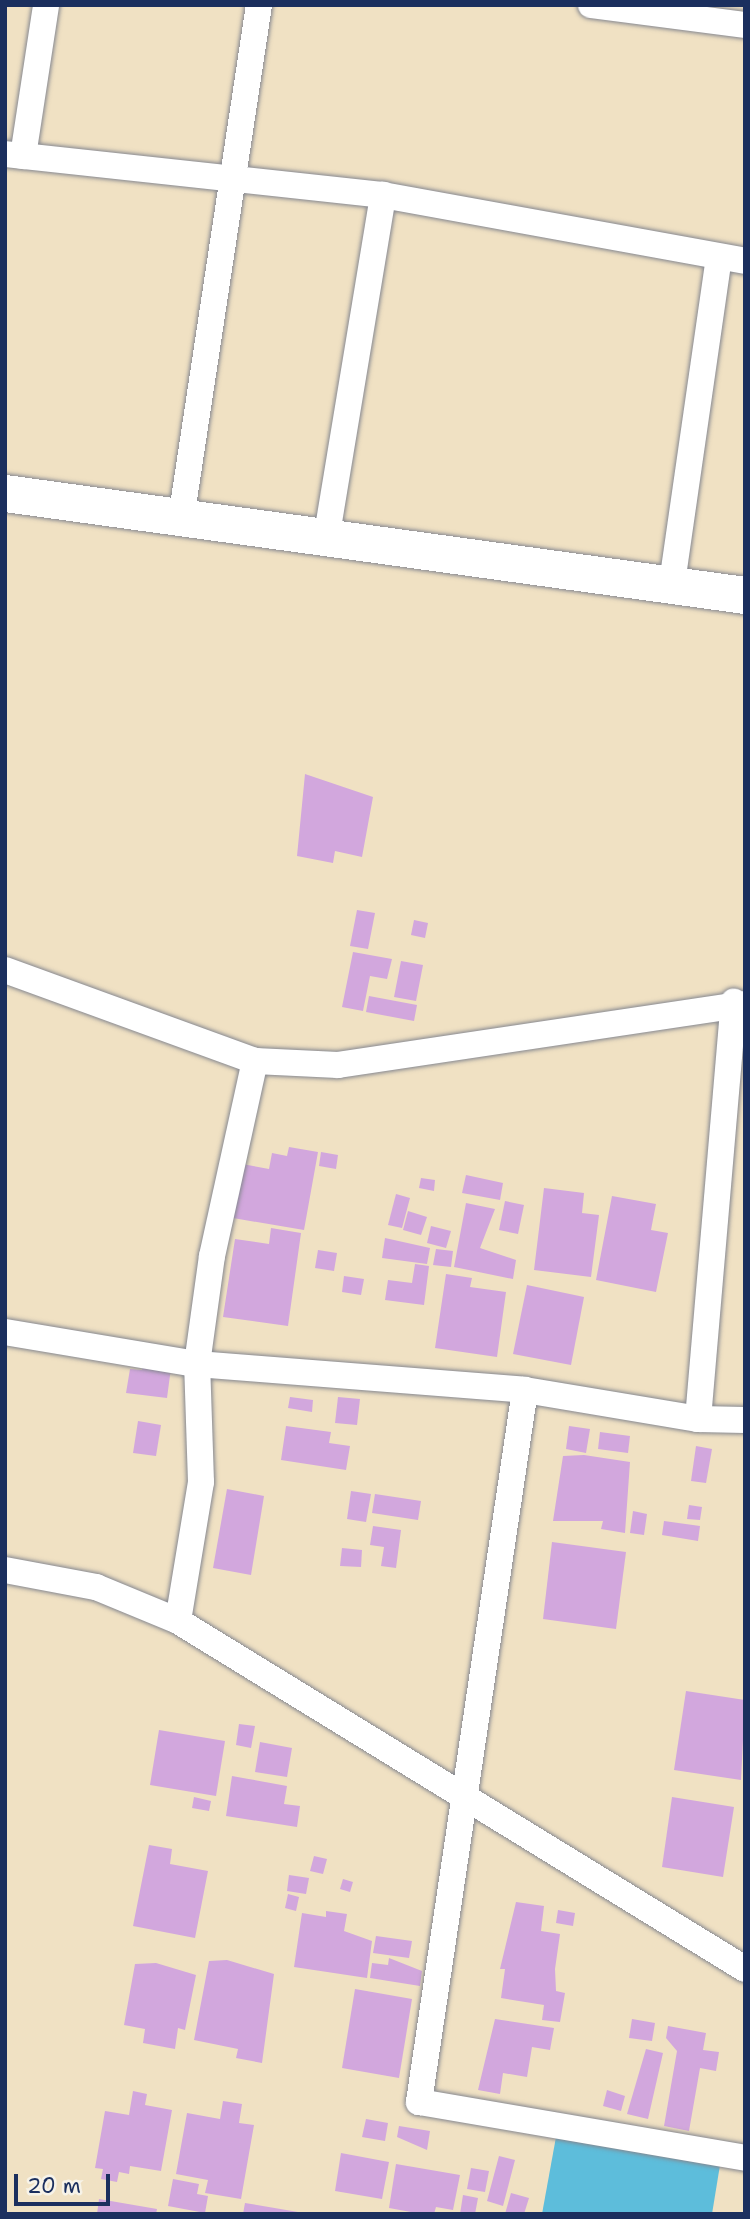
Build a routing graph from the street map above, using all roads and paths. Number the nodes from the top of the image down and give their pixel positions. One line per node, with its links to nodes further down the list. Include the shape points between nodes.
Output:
1 (46, 5): 5 (street)
2 (259, 5): 6 (street)
3 (591, 5): 4 (street)
4 (745, 25)
5 (14, 155): 6 (street)
6 (229, 180): 7 (street); 10 (street)
7 (383, 195): 8 (street); 11 (street)
8 (732, 259): 12 (street)
9 (5, 493): 10 (street)
10 (181, 519): 11 (street)
11 (327, 534): 12 (street)
12 (672, 583): 13 (street)
13 (745, 595)
14 (5, 970): 16 (street)
15 (739, 1003): 16 (street, via 445,1053 338,1065); 20 (street)
16 (255, 1060): 18 (street, via 212,1256)
17 (5, 1332): 18 (street)
18 (197, 1364): 19 (street); 23 (street, via 201,1482)
19 (525, 1390): 20 (street); 24 (street)
20 (698, 1419): 21 (street)
21 (745, 1420)
22 (5, 1570): 23 (street, via 96,1587)
23 (178, 1621): 24 (street)
24 (463, 1796): 25 (street); 26 (street, via 419,2102)
25 (745, 1969)
26 (745, 2158)

